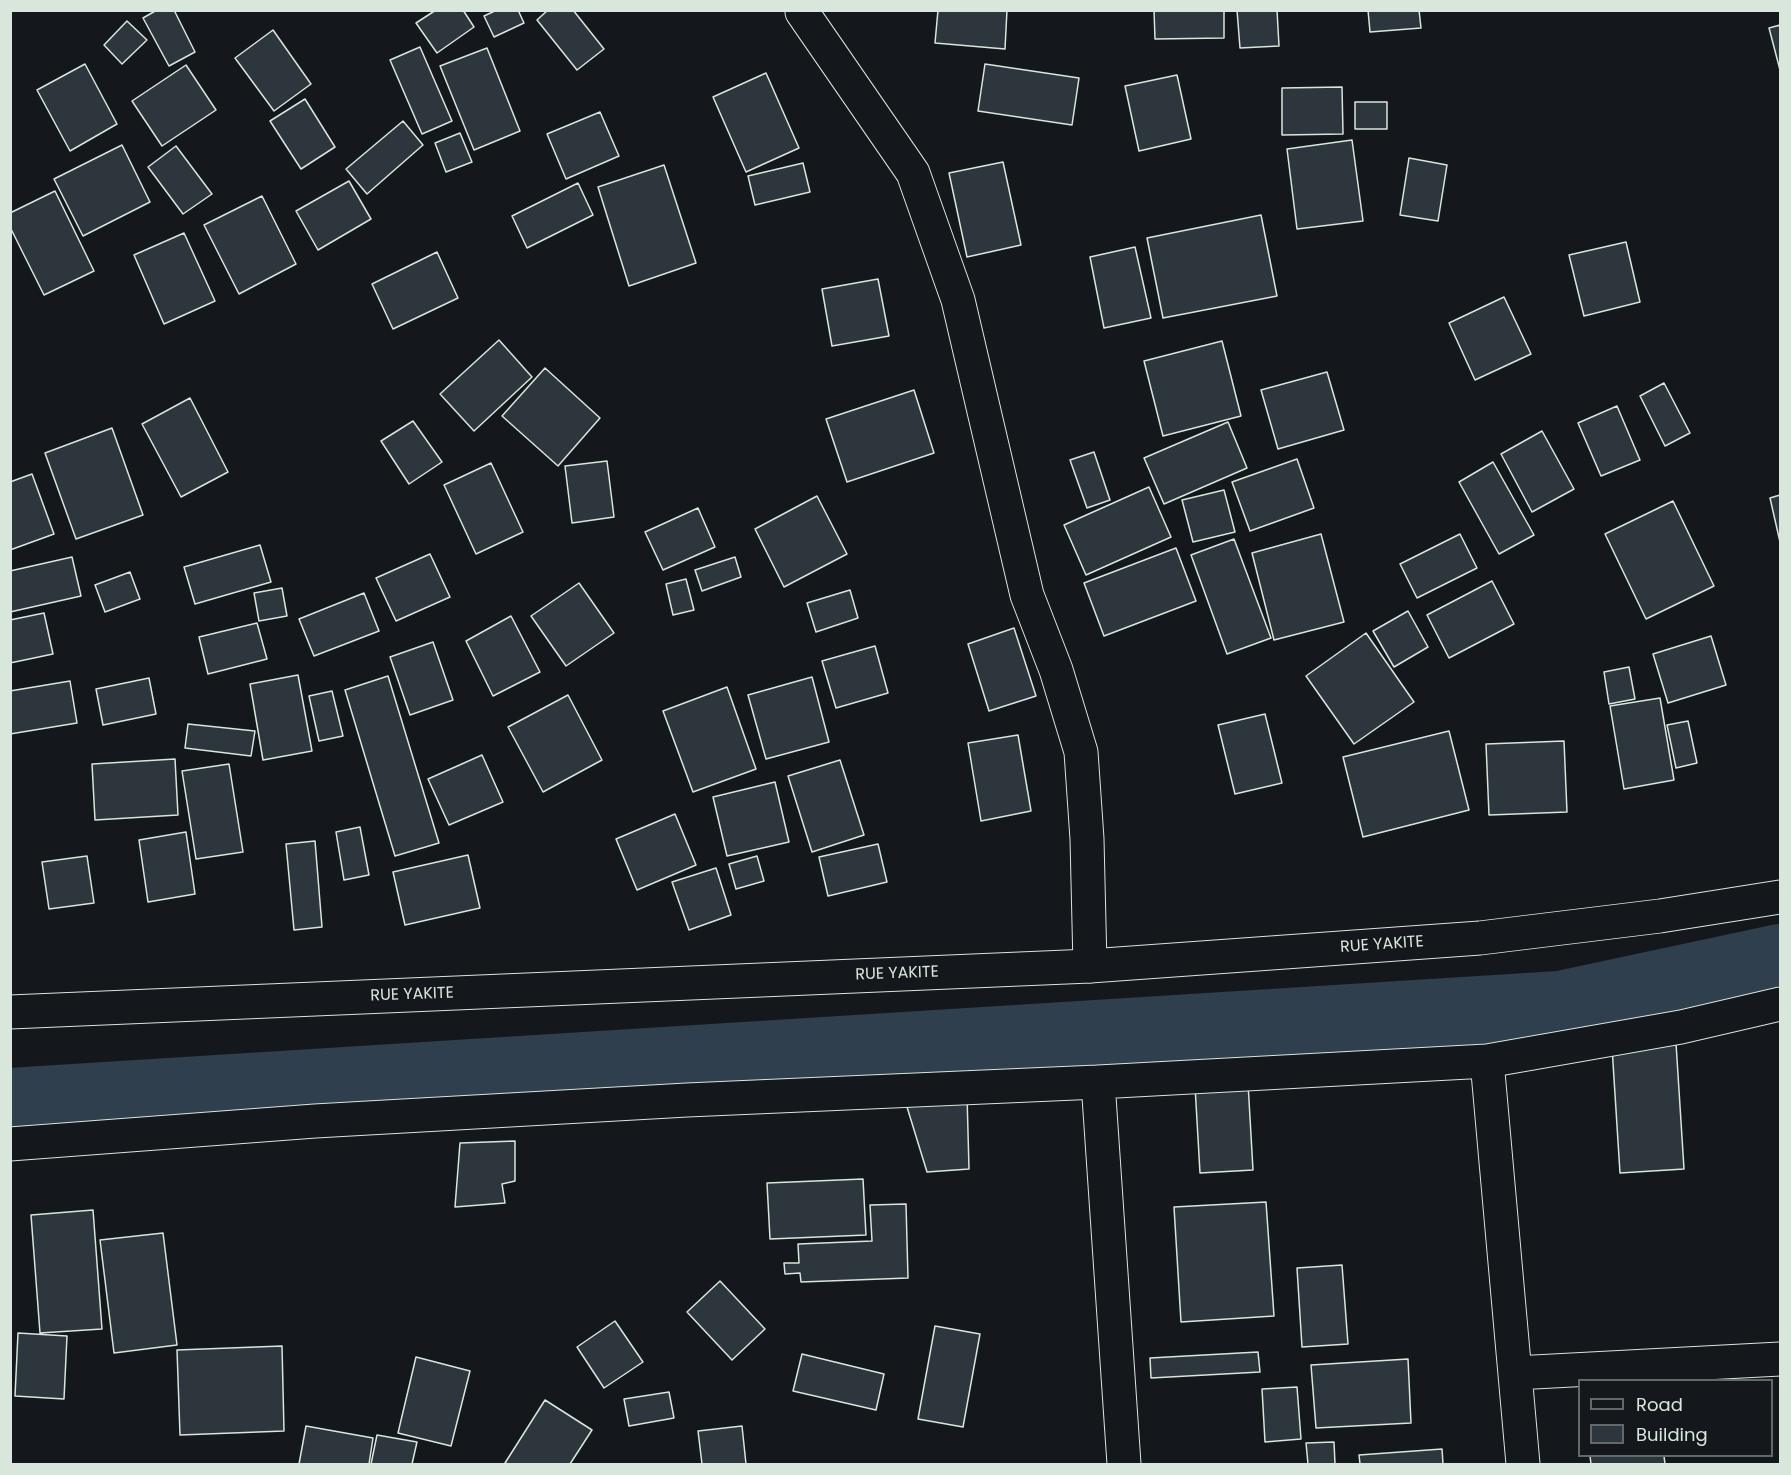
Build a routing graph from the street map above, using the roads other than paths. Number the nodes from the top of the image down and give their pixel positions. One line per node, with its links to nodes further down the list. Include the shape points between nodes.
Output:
1 (802, 12): 3 (street, via 913,172 958,300 1027,595 1056,670 1081,752)
2 (1780, 897): 3 (street, RUE YAKITE, via 1480,938)
3 (1090, 966): 5 (street, RUE YAKITE)
4 (1780, 1004): 6 (street, via 1681,1027)
5 (10, 1012)
6 (1487, 1061): 7 (street); 10 (street)
7 (1098, 1082): 8 (street, via 687,1100); 11 (street)
8 (10, 1143)
9 (1780, 1359): 10 (street)
10 (1515, 1373): 12 (street)
11 (1124, 1464)
12 (1523, 1464)

